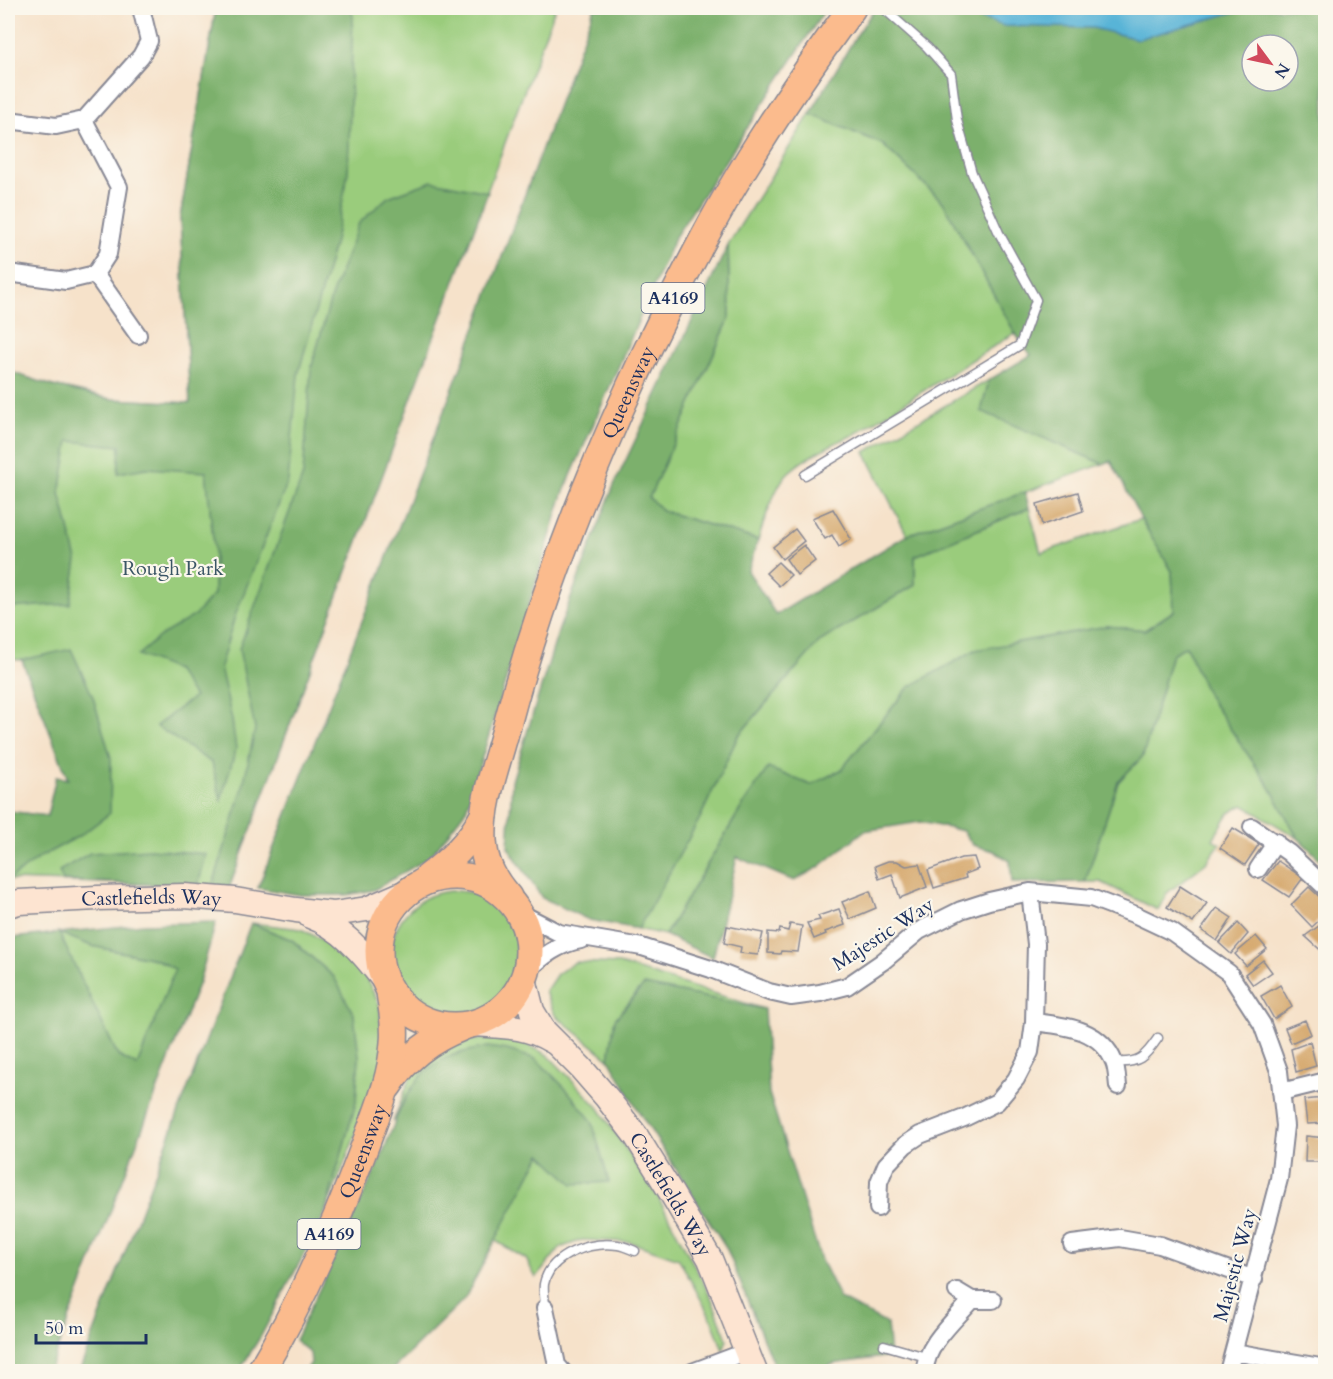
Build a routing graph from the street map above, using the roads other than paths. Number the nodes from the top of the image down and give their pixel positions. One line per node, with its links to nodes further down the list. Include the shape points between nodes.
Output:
1 (141, 8): 5 (street, via 148,41 141,56)
2 (852, 8): 10 (main road, Queensway / A4169, via 755,150 706,234 608,434 572,522 522,670)
3 (883, 8): 9 (lane, via 951,74 957,120 972,173 1036,300 1020,345)
4 (8, 120): 5 (street, via 56,126)
5 (84, 120): 7 (street, via 118,187 108,254)
6 (8, 273): 7 (street, via 66,281)
7 (95, 274): 8 (street)
8 (138, 335)
9 (805, 475)
10 (484, 814): 14 (main road, Queensway / A4169, via 464,847); 17 (main road, Queensway / A4169, via 486,862 497,885)
11 (1252, 827): 12 (street)
12 (1276, 842): 13 (street); 15 (street)
13 (1258, 869)
14 (413, 887): 17 (main road, via 445,875 468,876 490,884); 19 (main road, Castlefields Way, via 367,909 349,913); 22 (main road, via 389,911 380,933 378,956)
15 (1326, 888)
16 (1030, 892): 20 (street, Majestic Way, via 970,907 919,931 847,986 791,997 642,947); 23 (street, via 1036,944); 31 (street, Majestic Way, via 1091,898 1136,915 1172,932 1229,973 1262,1024 1279,1071)
17 (512, 903): 20 (street, Majestic Way, via 549,929); 21 (main road, via 526,928 530,950)
18 (8, 905): 19 (main road, Castlefields Way, via 184,896)
19 (296, 910): 22 (main road, Castlefields Way, via 346,937)
20 (594, 940): 21 (street, Majestic Way, via 561,945)
21 (525, 975): 24 (main road, via 512,999 494,1015); 26 (main road, Castlefields Way, via 532,1011)
22 (386, 985): 24 (main road, via 404,1008 422,1020 442,1026); 30 (main road, Queensway / A4169, via 395,1029)
23 (1034, 1022): 27 (street, via 1076,1028 1100,1041); 32 (street, via 1030,1052 1016,1079 997,1102 905,1145 886,1165 879,1182)
24 (468, 1025): 26 (main road, Castlefields Way, via 521,1027); 30 (main road, Queensway / A4169, via 442,1035 413,1055)
25 (1158, 1038): 27 (lane, via 1147,1054 1131,1063)
26 (552, 1041): 40 (main road, Castlefields Way, via 607,1098 636,1136 710,1259)
27 (1114, 1062): 29 (street)
28 (1326, 1081): 31 (street)
29 (1118, 1086)
30 (386, 1090): 43 (main road, Queensway / A4169, via 313,1271)
31 (1281, 1092): 35 (street, Majestic Way, via 1285,1126 1279,1179)
32 (878, 1208)
33 (1072, 1244): 35 (street, via 1120,1238 1150,1243)
34 (636, 1251): 37 (lane, via 619,1245 589,1245 568,1254 555,1265 544,1283)
35 (1254, 1279): 39 (street, Majestic Way)
36 (993, 1300): 41 (street, via 965,1296 931,1347)
37 (545, 1308): 44 (street, via 558,1365)
38 (884, 1345): 41 (lane)
39 (1234, 1352): 42 (street); 46 (street, Majestic Way)
40 (751, 1361): 45 (street)
41 (926, 1364)
42 (1326, 1368)
43 (260, 1371)
44 (563, 1371)
45 (692, 1371)
46 (1228, 1371)

